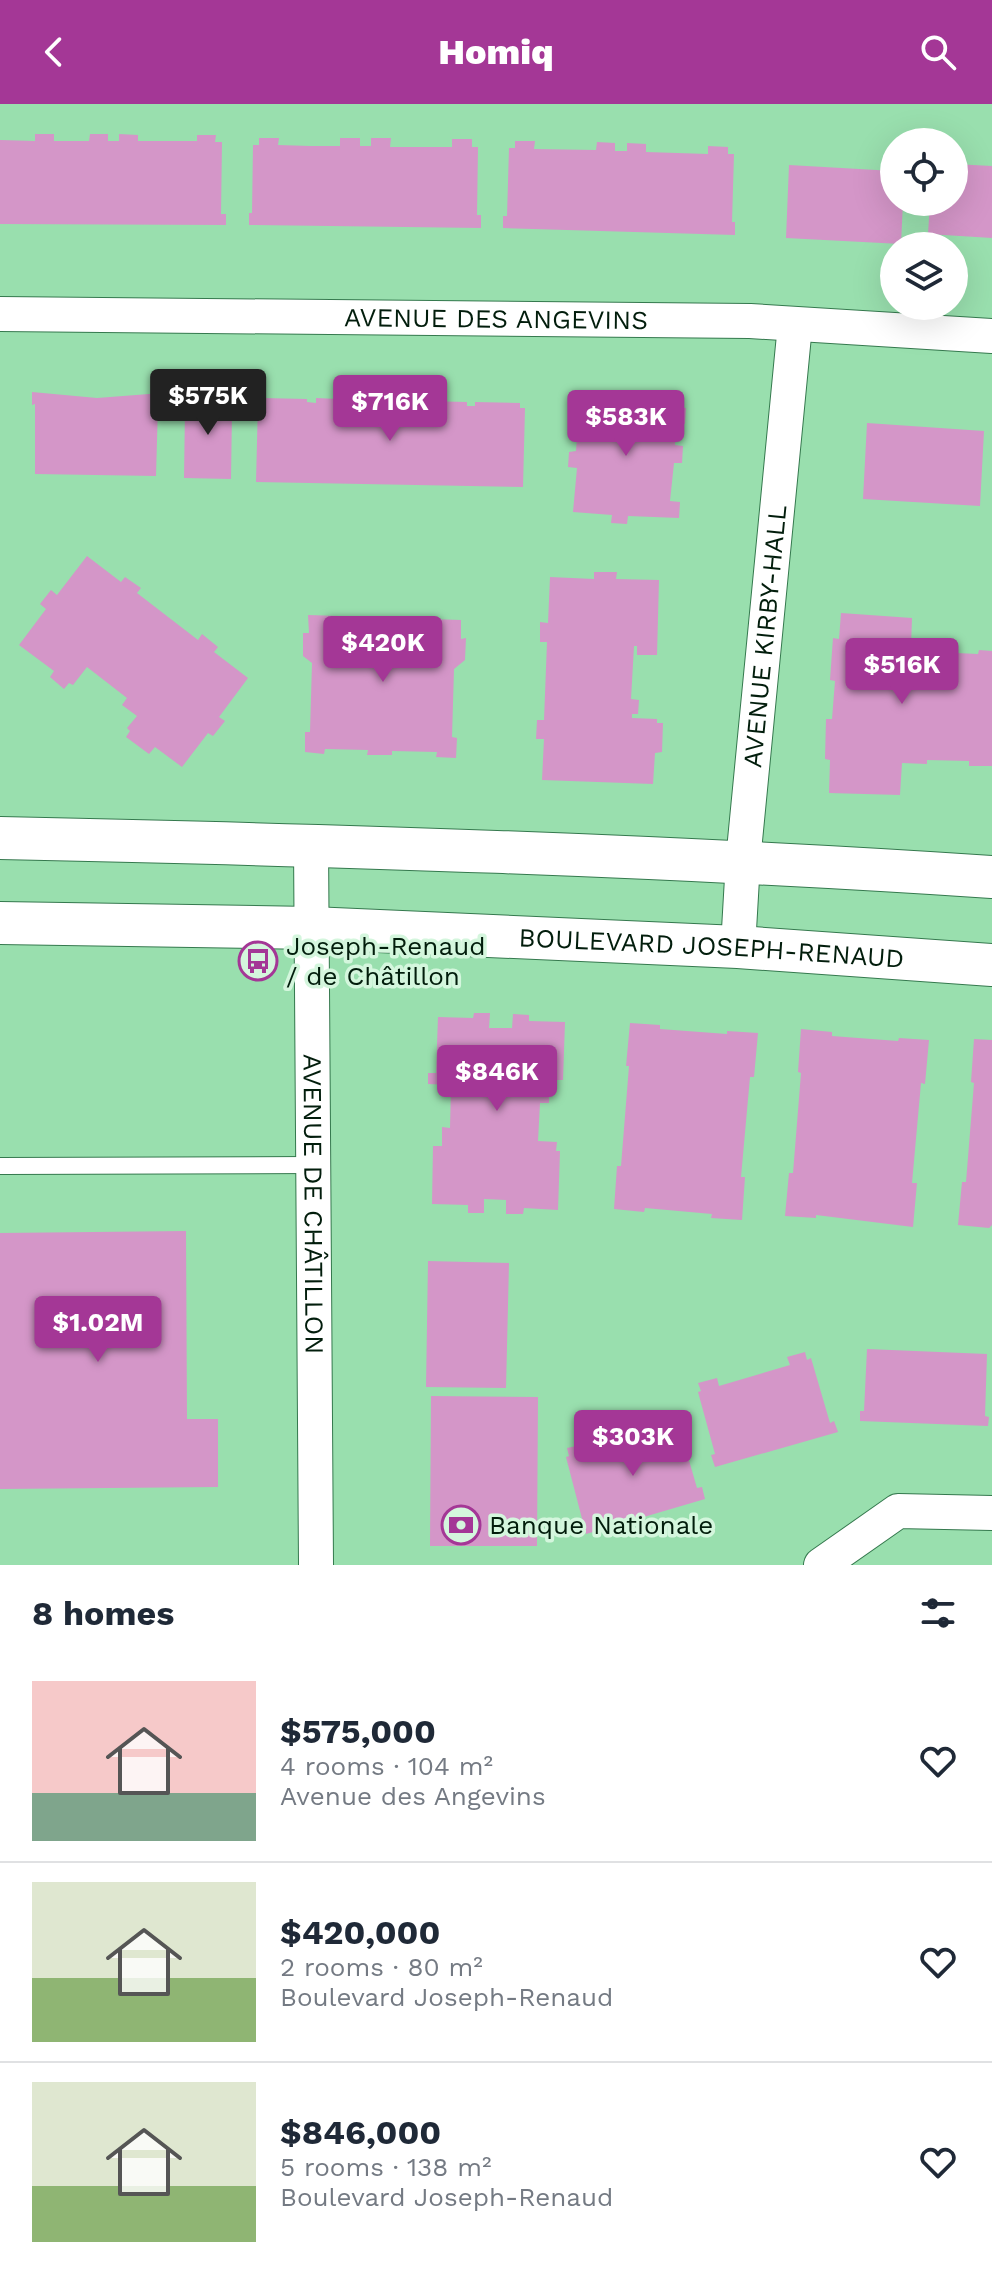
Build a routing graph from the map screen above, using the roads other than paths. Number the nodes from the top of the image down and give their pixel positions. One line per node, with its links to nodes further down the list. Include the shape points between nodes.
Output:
1 (0, 314): 2 (street, AVENUE DES ANGEVINS)
2 (795, 325): 3 (street, AVENUE DES ANGEVINS); 6 (street, AVENUE KIRBY-HALL)
3 (992, 336)
4 (0, 838): 5 (street)
5 (311, 844): 6 (street); 9 (street, AVENUE DE CHÂTILLON)
6 (743, 861): 7 (street); 10 (street, AVENUE KIRBY-HALL)
7 (992, 877)
8 (0, 923): 9 (street, BOULEVARD JOSEPH-RENAUD)
9 (311, 928): 10 (street, BOULEVARD JOSEPH-RENAUD); 12 (street, AVENUE DE CHÂTILLON)
10 (738, 947): 11 (street, BOULEVARD JOSEPH-RENAUD)
11 (992, 965)
12 (313, 1165): 13 (lane); 15 (street, AVENUE DE CHÂTILLON)
13 (0, 1166)
14 (992, 1513): 16 (street, via 898,1511)
15 (316, 1565)
16 (821, 1565)

